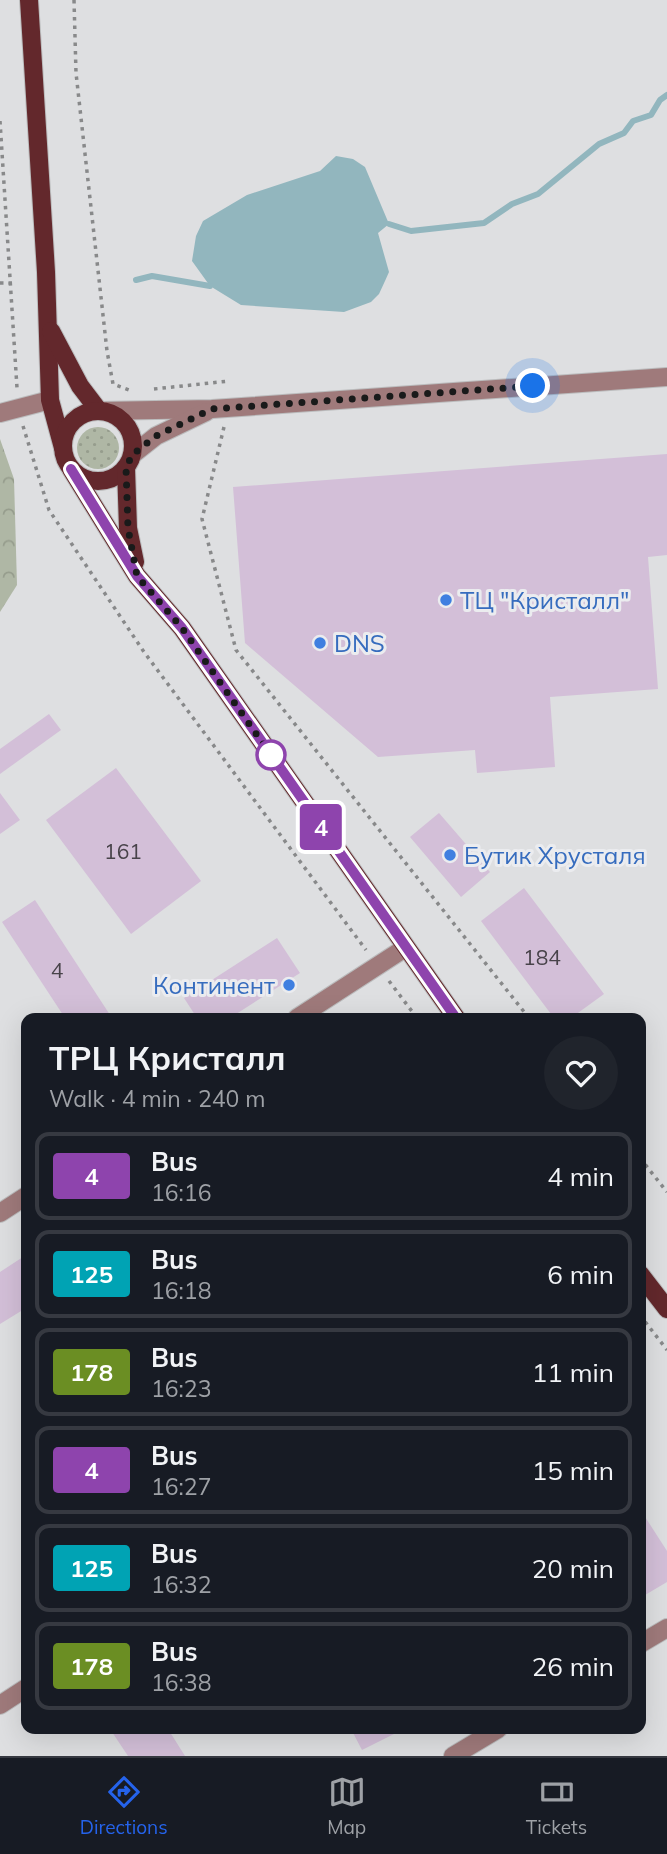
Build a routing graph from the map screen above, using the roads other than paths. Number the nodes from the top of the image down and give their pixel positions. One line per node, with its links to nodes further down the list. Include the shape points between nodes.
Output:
1 (29, 0): 2 (main road)
2 (49, 327): 4 (main road); 5 (main road, via 80,386)
3 (667, 377): 7 (street)
4 (50, 400): 6 (street); 8 (main road)
5 (99, 411): 7 (street); 8 (main road, via 77,418 69,426); 9 (main road, via 126,425 132,439)
6 (0, 413)
7 (219, 415): 9 (street, via 156,436)
8 (63, 448): 10 (main road)
9 (129, 461): 10 (main road, via 109,480 88,480); 11 (main road, via 128,528)
10 (71, 469): 11 (main road)
11 (137, 576): 12 (main road, via 182,628)
12 (405, 947): 13 (street); 14 (main road)
13 (305, 1013)
14 (452, 1013)
15 (21, 1199): 16 (street)
16 (0, 1213)
17 (646, 1286): 18 (main road)
18 (667, 1310)
19 (667, 1628): 20 (street)
20 (646, 1640)
21 (21, 1691): 22 (street)
22 (0, 1705)
23 (490, 1734): 24 (street)
24 (453, 1756)

